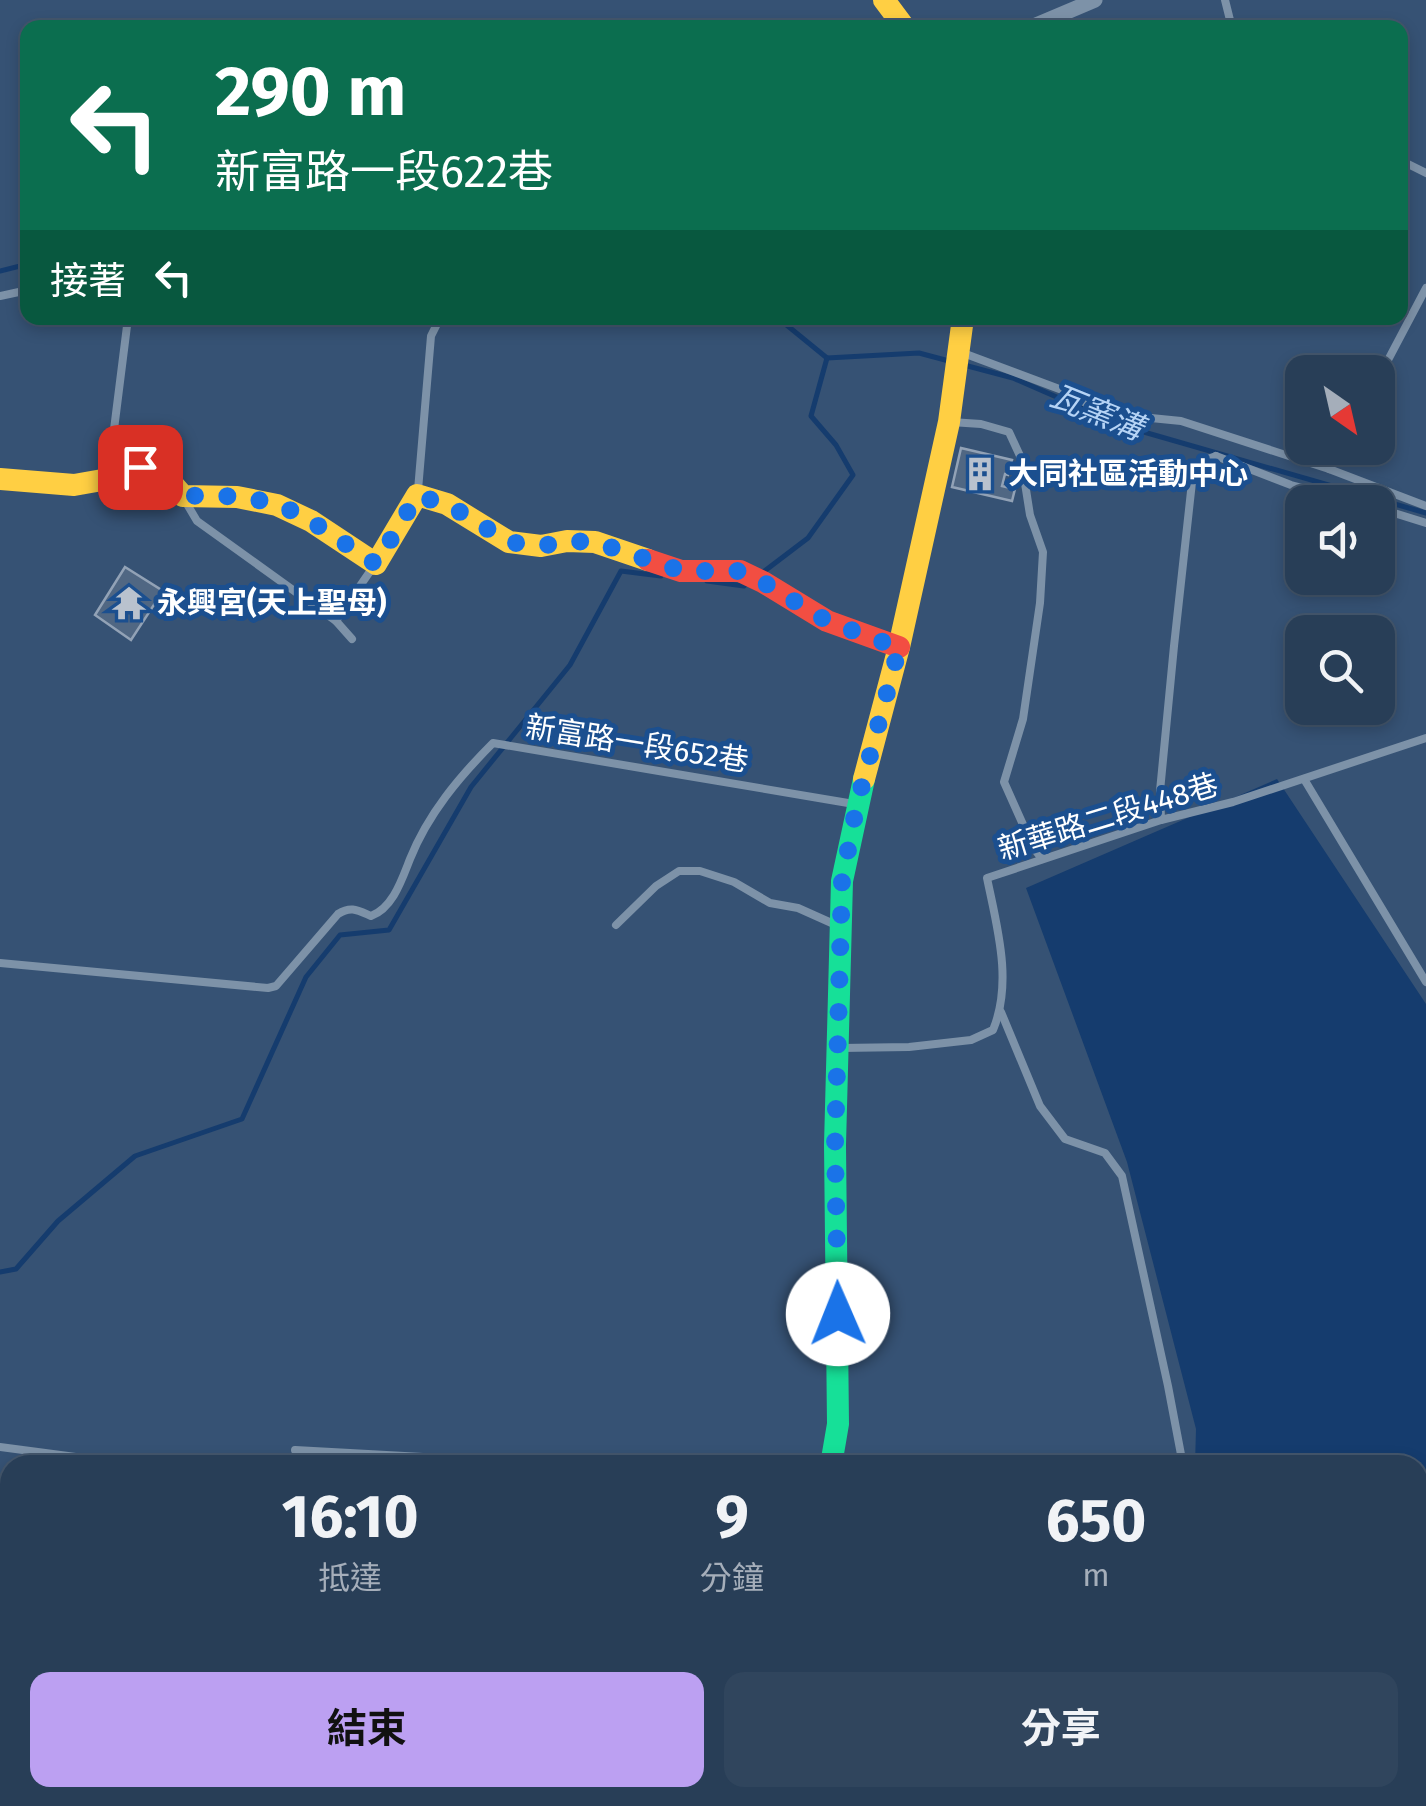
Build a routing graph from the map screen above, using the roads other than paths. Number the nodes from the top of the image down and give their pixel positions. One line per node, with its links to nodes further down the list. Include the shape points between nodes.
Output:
1 (1095, 0): 2 (street)
2 (1048, 20)
3 (1426, 288): 4 (lane)
4 (1408, 322)
5 (127, 325): 17 (lane)
6 (436, 325): 20 (lane)
7 (962, 325): 9 (street)
8 (1406, 325): 10 (lane)
9 (959, 352): 11 (street); 12 (lane, via 1070,393 1100,413 1180,422)
10 (1391, 355)
11 (949, 422): 27 (street); 32 (lane, via 1008,432 1021,458 1043,552 1023,719 1004,782)
12 (1222, 437): 13 (lane); 15 (lane)
13 (1216, 456): 18 (lane); 31 (lane, via 1194,464)
14 (1332, 465): 15 (lane)
15 (1329, 470): 21 (lane)
16 (0, 478): 17 (street, via 74,485)
17 (108, 479): 19 (street, via 140,467 157,472)
18 (1291, 485)
19 (183, 496): 24 (street, via 226,495 290,510); 25 (lane, via 197,521)
20 (417, 496): 24 (street); 27 (street, via 447,504 509,542 595,542 682,571 740,571 827,621)
21 (1426, 506)
22 (1395, 513): 23 (lane)
23 (1426, 523)
24 (376, 564): 25 (lane)
25 (336, 621): 26 (lane)
26 (352, 639)
27 (899, 648): 30 (street)
28 (1426, 738): 29 (lane, 新華路二段448巷)
29 (1304, 779): 31 (lane, 新華路二段448巷); 36 (lane)
30 (857, 804): 34 (street); 35 (lane, 新富路一段652巷, via 493,743 460,776 419,836 385,907 371,916 355,908 338,914 276,986)
31 (1161, 820): 32 (lane, 新華路二段448巷)
32 (1042, 859): 37 (lane, 新華路二段448巷, via 987,878 1004,984)
33 (616, 925): 34 (lane, via 679,871 700,871)
34 (840, 926): 38 (street)
35 (0, 963)
36 (1426, 982)
37 (1001, 1012): 38 (lane, via 994,1030 971,1040); 46 (lane, via 1040,1106 1066,1139 1105,1153 1122,1176)
38 (838, 1048): 45 (street)
39 (0, 1447): 41 (lane)
40 (296, 1450): 44 (lane)
41 (28, 1451): 42 (lane); 43 (lane)
42 (28, 1455)
43 (59, 1455)
44 (387, 1455)
45 (833, 1455)
46 (1181, 1455)

